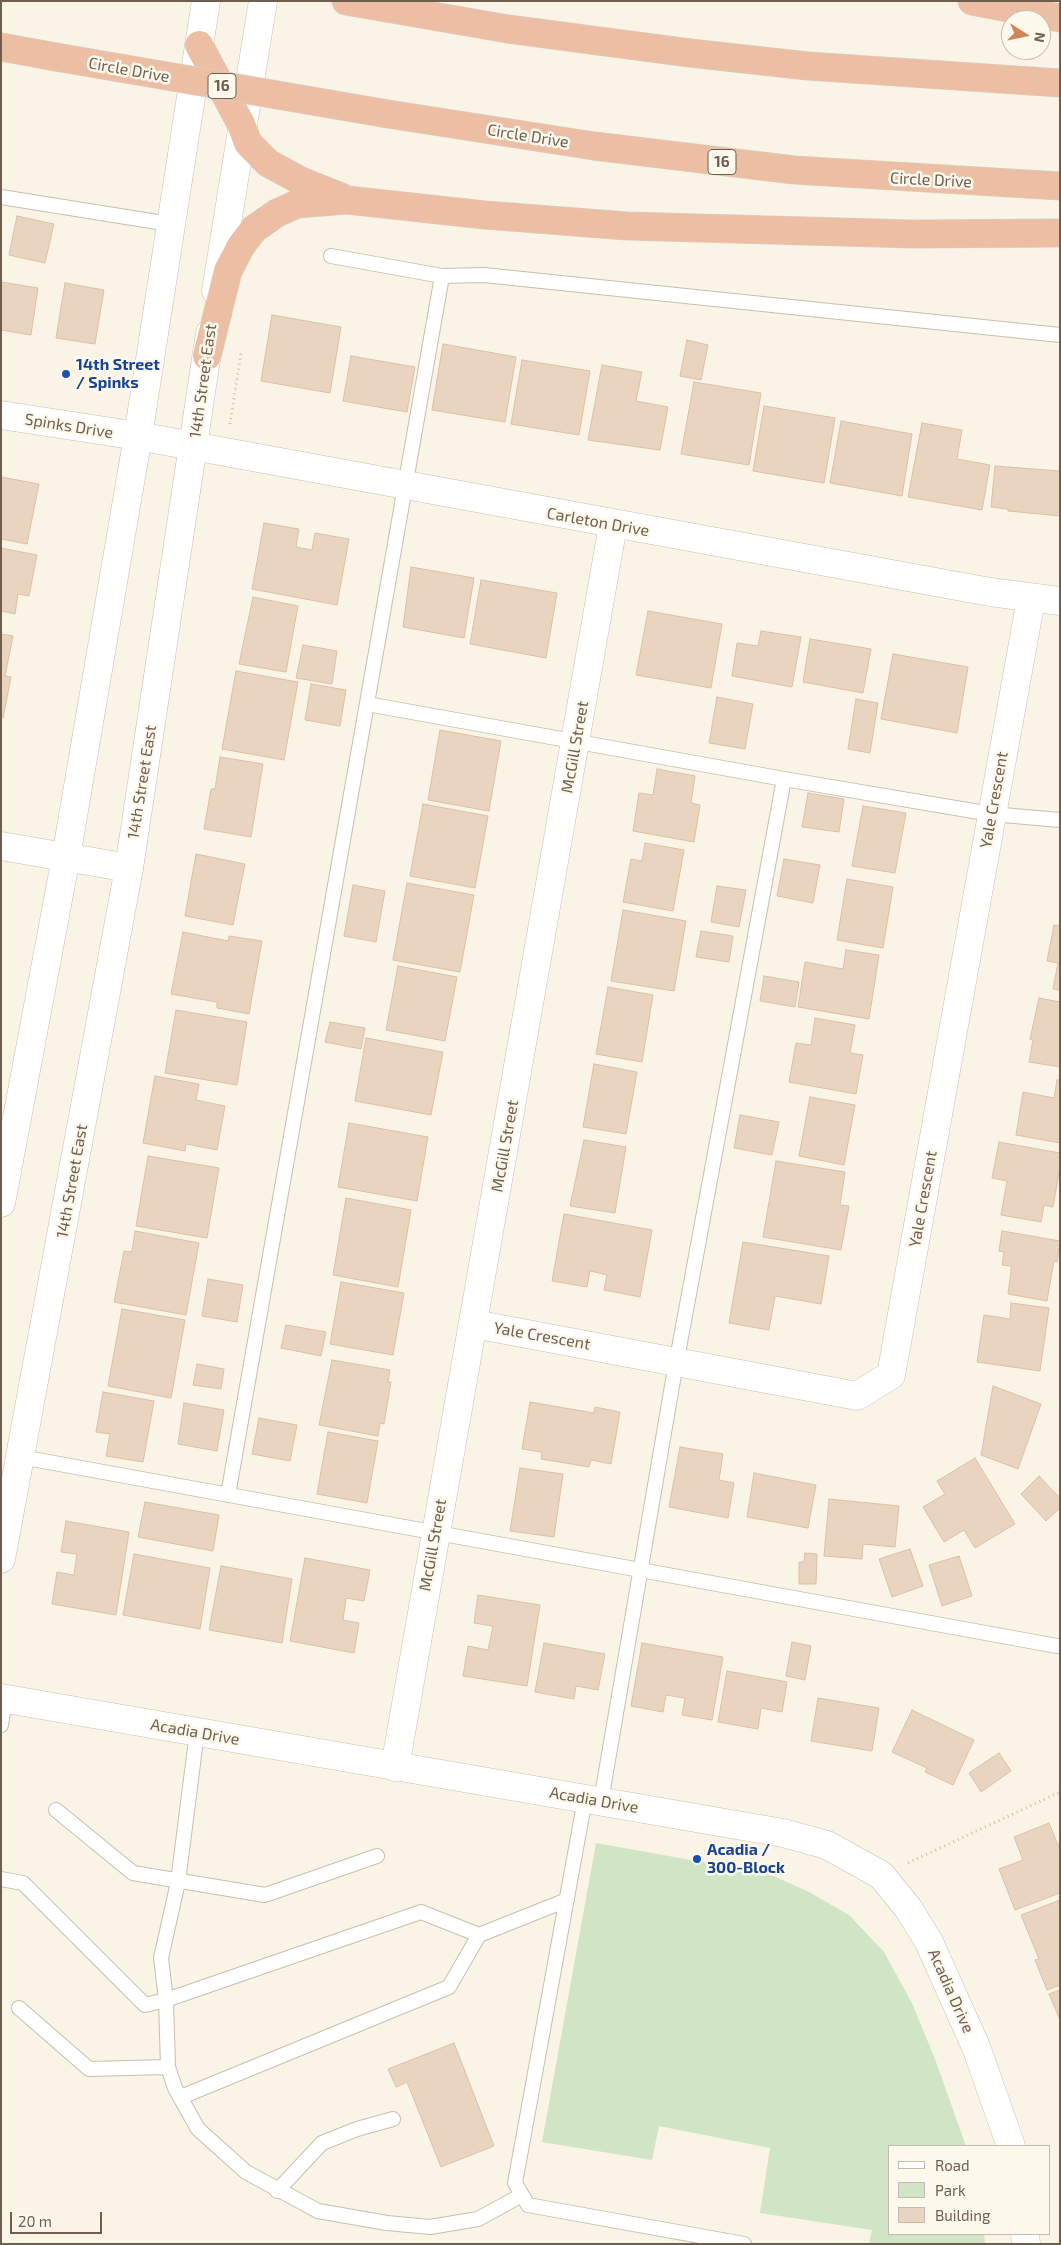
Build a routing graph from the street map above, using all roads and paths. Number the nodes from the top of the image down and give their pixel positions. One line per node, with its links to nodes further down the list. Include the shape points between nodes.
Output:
1 (206, 1): 6 (street)
2 (263, 1): 9 (street, 14th Street East)
3 (346, 1): 8 (highway, via 584,40 808,66)
4 (972, 1): 5 (highway)
5 (1060, 18)
6 (199, 45): 9 (highway); 13 (street)
7 (1, 47): 10 (highway, Circle Drive / 16, bridge, via 594,146 794,170)
8 (1060, 83)
9 (241, 124): 12 (highway, via 248,143 268,163); 18 (street, 14th Street East)
10 (1060, 186)
11 (1, 197): 13 (lane)
12 (347, 200): 14 (highway, via 626,226 912,234); 18 (highway, via 297,204 254,229 228,271)
13 (170, 224): 20 (street)
14 (1060, 233)
15 (331, 256): 16 (lane)
16 (442, 276): 17 (lane, via 484,275); 22 (lane)
17 (1060, 335)
18 (206, 356): 21 (street, 14th Street East)
19 (1, 415): 20 (street, Spinks Drive)
20 (138, 436): 21 (street, Carleton Drive); 32 (street)
21 (194, 447): 22 (street, Carleton Drive); 33 (street, 14th Street East)
22 (406, 487): 23 (street, Carleton Drive); 26 (lane)
23 (613, 525): 24 (street, Carleton Drive); 27 (street, McGill Street)
24 (1031, 599): 25 (street, Carleton Drive); 29 (street, Yale Crescent)
25 (1060, 601)
26 (367, 704): 27 (lane); 38 (lane)
27 (576, 740): 28 (lane); 35 (street, McGill Street)
28 (784, 779): 29 (lane); 36 (lane)
29 (992, 814): 30 (lane); 36 (street, Yale Crescent, via 892,1375 857,1396)
30 (1060, 820)
31 (1, 846): 32 (street)
32 (66, 857): 33 (street); 34 (street)
33 (129, 868): 37 (street, 14th Street East)
34 (1, 1203)
35 (474, 1324): 36 (street, Yale Crescent); 39 (street, McGill Street)
36 (677, 1361): 41 (lane)
37 (21, 1457): 38 (lane); 40 (street, 14th Street East)
38 (228, 1495): 39 (lane)
39 (435, 1531): 41 (lane); 45 (street, McGill Street)
40 (1, 1559)
41 (642, 1569): 42 (lane); 47 (lane)
42 (1059, 1643)
43 (3, 1707): 44 (street, Acadia Drive)
44 (197, 1732): 45 (street, Acadia Drive); 52 (lane)
45 (394, 1767): 47 (street, Acadia Drive)
46 (1060, 1792): 49 (path)
47 (593, 1800): 53 (lane); 60 (street, Acadia Drive, via 783,1832 827,1845 881,1875 908,1908 929,1942 976,2047)
48 (56, 1810): 52 (lane, via 134,1873)
49 (928, 1854)
50 (377, 1856): 52 (lane, via 265,1895)
51 (1, 1879): 55 (lane, via 23,1883 145,2005)
52 (178, 1882): 55 (lane, via 161,1958)
53 (567, 1900): 54 (lane); 62 (lane, via 515,2183)
54 (479, 1935): 55 (lane, via 421,1912); 58 (lane, via 449,1987)
55 (166, 2000): 57 (lane)
56 (19, 2008): 57 (lane, via 89,2069)
57 (168, 2067): 58 (lane)
58 (181, 2097): 61 (lane, via 198,2130 246,2172)
59 (392, 2119): 61 (lane, via 322,2143)
60 (1011, 2145)
61 (277, 2191): 62 (lane, via 318,2211 430,2227 478,2219)
62 (522, 2195): 63 (lane, via 528,2205)
63 (744, 2244)

